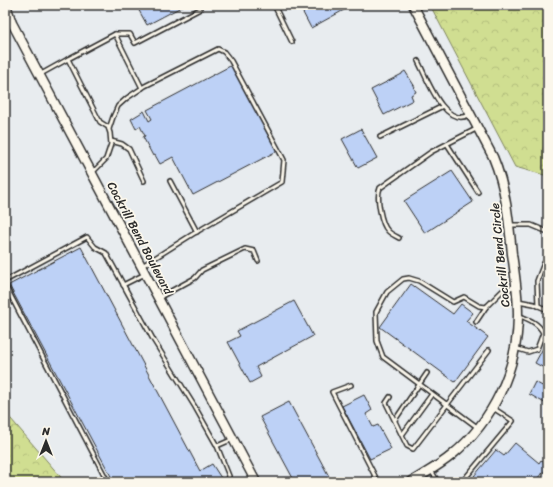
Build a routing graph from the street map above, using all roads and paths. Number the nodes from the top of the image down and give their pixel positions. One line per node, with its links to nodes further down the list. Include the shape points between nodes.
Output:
1 (6, 5): 9 (street, Cockrill Bend Boulevard, via 12,23)
2 (274, 5): 6 (lane)
3 (413, 5): 12 (street, Cockrill Bend Circle)
4 (200, 9): 5 (lane, via 135,43 130,34)
5 (115, 34): 7 (lane); 10 (lane)
6 (292, 42)
7 (68, 59): 9 (lane); 14 (lane, via 100,122)
8 (418, 61): 11 (lane)
9 (39, 75): 18 (street, Cockrill Bend Boulevard)
10 (142, 88): 14 (lane, via 118,106); 23 (lane, via 218,49 224,52 231,60 284,160 282,182)
11 (442, 107): 12 (lane, via 452,115 464,117); 15 (lane)
12 (470, 114): 13 (street, Cockrill Bend Circle)
13 (478, 128): 17 (lane); 22 (street, Cockrill Bend Circle, via 500,176)
14 (109, 129): 16 (lane)
15 (380, 137)
16 (111, 141): 18 (lane, via 106,159); 19 (lane, via 129,149)
17 (447, 144): 21 (lane); 25 (lane, via 431,152 380,188 378,192 382,220 388,231)
18 (92, 173): 28 (street, Cockrill Bend Boulevard)
19 (144, 181)
20 (170, 181): 23 (lane)
21 (478, 192)
22 (509, 225): 24 (lane, via 531,225); 33 (street, Cockrill Bend Circle)
23 (197, 232): 28 (lane)
24 (548, 232)
25 (399, 238)
26 (258, 261): 34 (lane, via 254,251 245,249 202,270 196,278)
27 (544, 262): 36 (lane, via 537,281)
28 (141, 266): 29 (street, Cockrill Bend Boulevard)
29 (145, 274): 32 (lane); 34 (street, Cockrill Bend Boulevard)
30 (5, 281): 32 (lane, via 86,237 95,247 106,252)
31 (5, 285): 56 (lane)
32 (124, 285): 54 (lane, via 154,341)
33 (516, 286): 35 (street, Cockrill Bend Circle); 37 (lane, via 502,291)
34 (158, 298): 53 (street, Cockrill Bend Boulevard)
35 (518, 301): 36 (lane); 39 (street, Cockrill Bend Circle)
36 (538, 306): 38 (lane)
37 (486, 307): 40 (lane); 44 (lane, via 464,297 453,302 419,281 409,278 403,279 387,292 376,312 377,341 383,357)
38 (548, 310)
39 (518, 315): 41 (street, Cockrill Bend Circle); 41 (lane, via 540,326 543,333 536,349 528,352)
40 (476, 322)
41 (515, 348): 49 (street, Cockrill Bend Circle, via 507,378)
42 (489, 350): 48 (lane)
43 (427, 373): 44 (lane)
44 (419, 384): 46 (lane); 50 (lane)
45 (351, 385): 59 (lane, via 332,392)
46 (432, 394): 48 (lane); 52 (lane)
47 (390, 397): 50 (lane, via 386,403)
48 (448, 405): 51 (lane); 52 (lane, via 413,449 407,446)
49 (493, 408): 51 (street, Cockrill Bend Circle); 62 (lane, via 513,421)
50 (395, 420): 52 (lane)
51 (479, 428): 55 (street, Cockrill Bend Circle, via 452,455)
52 (402, 435)
53 (233, 439): 54 (lane); 58 (street, Cockrill Bend Boulevard)
54 (217, 446): 57 (lane, via 229,476)
55 (431, 470): 60 (street, Cockrill Bend Circle); 61 (lane)
56 (108, 482)
57 (223, 482)
58 (256, 482)
59 (378, 482)
60 (411, 482)
61 (438, 482)
62 (462, 482)

